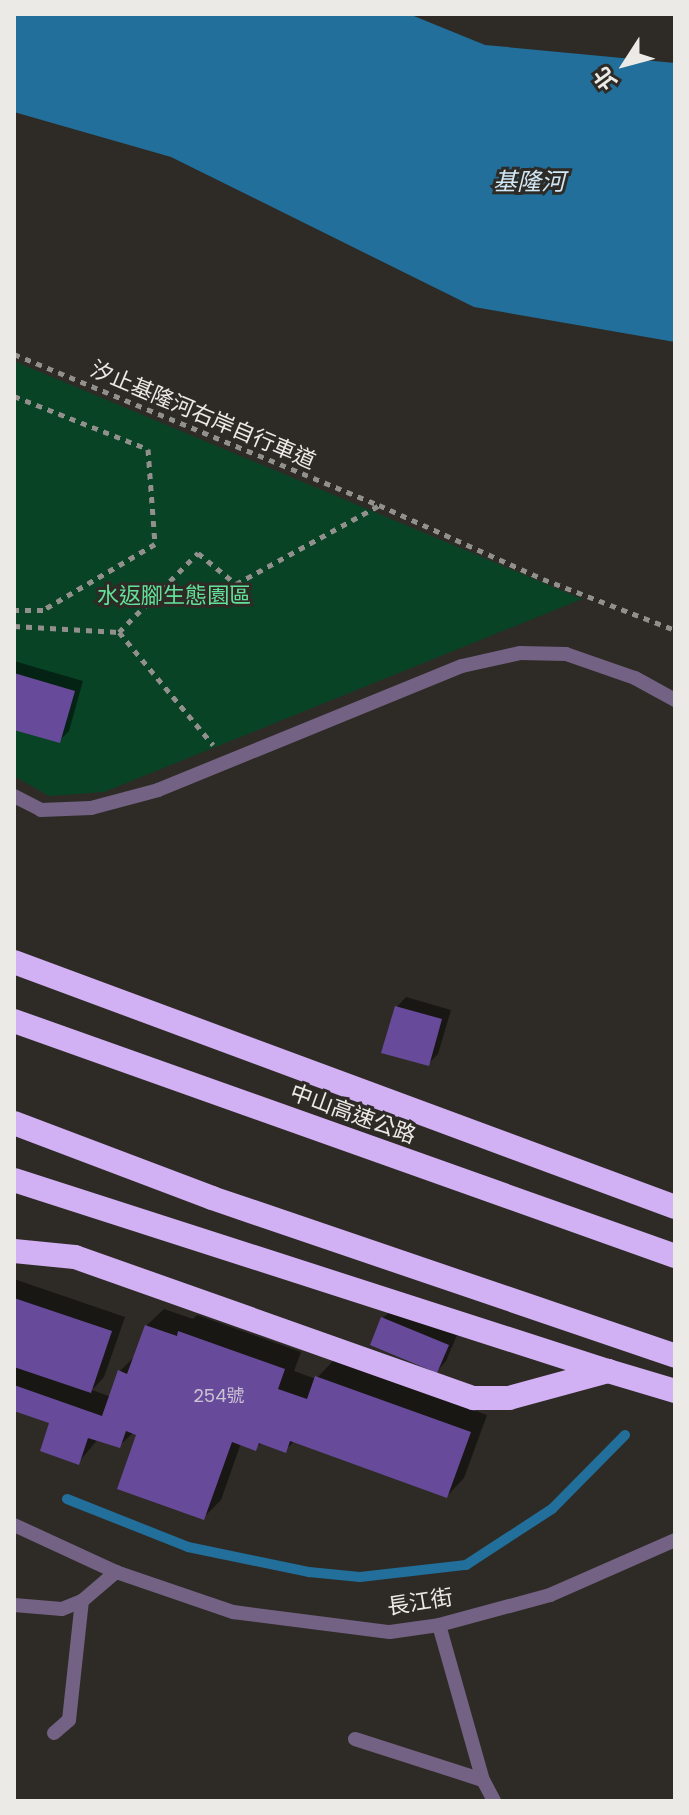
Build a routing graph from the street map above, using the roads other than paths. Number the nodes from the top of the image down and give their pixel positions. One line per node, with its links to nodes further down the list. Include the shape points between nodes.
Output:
1 (675, 700): 2 (lane, via 635,678 566,654 520,653 462,666 158,790 91,808 41,810)
2 (14, 796)
3 (14, 962): 7 (highway)
4 (14, 1021): 9 (highway, 中山高速公路)
5 (14, 1123): 10 (highway, via 212,1198)
6 (14, 1180): 11 (highway)
7 (675, 1207)
8 (14, 1251): 11 (highway, via 75,1257 474,1398 509,1398)
9 (675, 1256)
10 (675, 1356)
11 (608, 1371): 12 (highway)
12 (675, 1391)
13 (14, 1525): 15 (lane, 長江街)
14 (675, 1540): 18 (lane, 長江街, via 550,1595)
15 (116, 1572): 16 (lane); 18 (lane, 長江街, via 233,1612 284,1621 390,1632)
16 (82, 1601): 17 (lane, via 62,1609); 19 (lane, via 69,1720)
17 (14, 1605)
18 (439, 1625): 21 (lane)
19 (54, 1733)
20 (355, 1739): 21 (lane)
21 (483, 1780): 22 (lane)
22 (494, 1801)

